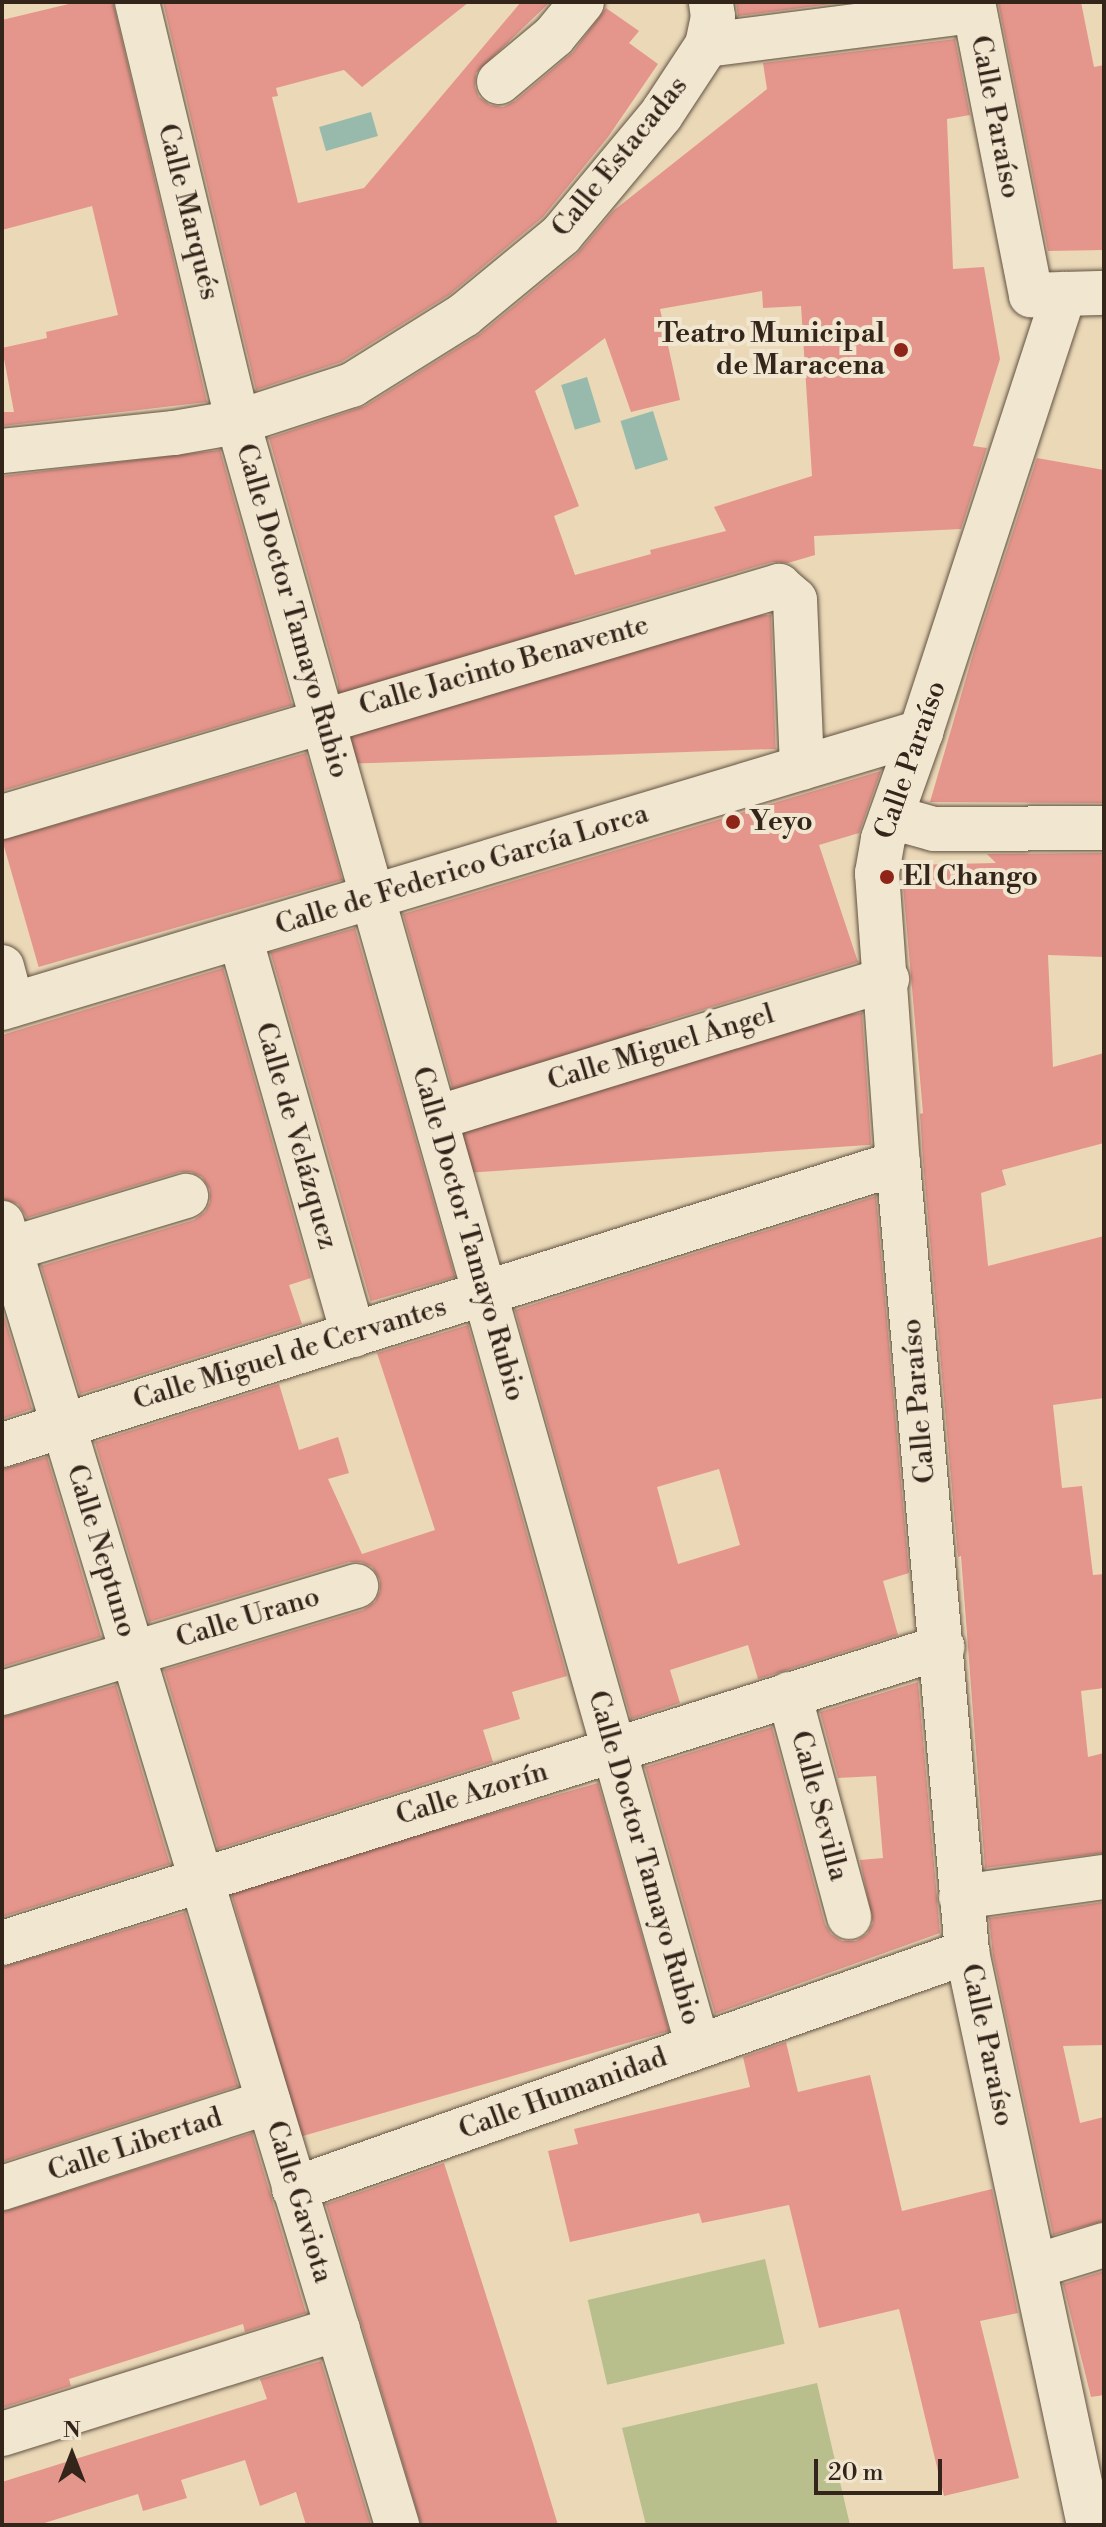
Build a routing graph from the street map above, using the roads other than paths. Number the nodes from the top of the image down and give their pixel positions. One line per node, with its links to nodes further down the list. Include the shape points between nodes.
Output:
1 (137, 2): 8 (street, Calle Marqués)
2 (582, 2): 6 (street, via 554,36)
3 (711, 2): 5 (street, Calle Estacadas)
4 (973, 6): 5 (street); 7 (street, Calle Paraíso, via 1031,295)
5 (707, 45): 8 (street, Calle Estacadas, via 661,115 561,235 464,315 352,385)
6 (499, 82)
7 (1084, 294): 11 (street, Calle Paraíso)
8 (238, 422): 9 (street, Calle Estacadas); 10 (street, Calle Doctor Tamayo Rubio)
9 (2, 451)
10 (323, 720): 12 (street, Calle Jacinto Benavente, via 779,586 795,600); 13 (street, Calle Jacinto Benavente); 16 (street, Calle Doctor Tamayo Rubio)
11 (921, 732): 12 (street, Calle de Federico García Lorca); 14 (street, Calle Paraíso)
12 (802, 768): 16 (street, Calle de Federico García Lorca)
13 (2, 817)
14 (891, 817): 15 (street, via 934,829); 18 (street, Calle Paraíso, via 877,873)
15 (1104, 828)
16 (373, 897): 17 (street, Calle de Federico García Lorca); 20 (street, Calle Doctor Tamayo Rubio)
17 (240, 937): 19 (street, Calle de Federico García Lorca); 25 (street, Calle de Velázquez)
18 (887, 979): 20 (street, Calle Miguel Ángel); 21 (street, Calle Paraíso)
19 (5, 993)
20 (436, 1118): 24 (street, Calle Doctor Tamayo Rubio)
21 (898, 1163): 24 (street, Calle Miguel de Cervantes); 29 (street, Calle Paraíso)
22 (186, 1196): 23 (street)
23 (6, 1236): 26 (street, Calle Neptuno)
24 (484, 1293): 25 (street, Calle Miguel de Cervantes); 33 (street, Calle Doctor Tamayo Rubio)
25 (353, 1335): 26 (street, Calle Miguel de Cervantes)
26 (63, 1425): 27 (street, Calle Miguel de Cervantes); 30 (street, Calle Neptuno)
27 (2, 1445)
28 (356, 1586): 30 (street, Calle Urano)
29 (942, 1647): 32 (street, Calle Azorín); 36 (street, Calle Paraíso)
30 (131, 1653): 31 (street, Calle Urano); 35 (street, Calle Neptuno)
31 (2, 1693)
32 (789, 1694): 33 (street, Calle Azorín); 37 (street, Calle Sevilla)
33 (614, 1750): 35 (street, Calle Azorín); 40 (street, Calle Doctor Tamayo Rubio)
34 (1104, 1877): 36 (street)
35 (200, 1879): 38 (street, Calle Azorín); 41 (street, Calle Gaviota)
36 (961, 1897): 39 (street, Calle Paraíso)
37 (849, 1917)
38 (2, 1943)
39 (967, 1952): 40 (street, Calle Humanidad); 45 (street, Calle Paraíso)
40 (698, 2046): 43 (street, Calle Humanidad)
41 (268, 2102): 42 (street, Calle Libertad); 43 (street, Calle Gaviota)
42 (2, 2188)
43 (294, 2189): 46 (street, Calle Gaviota)
44 (1104, 2245): 45 (street)
45 (1036, 2266): 49 (street, Calle Paraíso)
46 (338, 2329): 47 (street); 48 (street, Calle Gaviota)
47 (2, 2434)
48 (397, 2525)
49 (1089, 2525)

